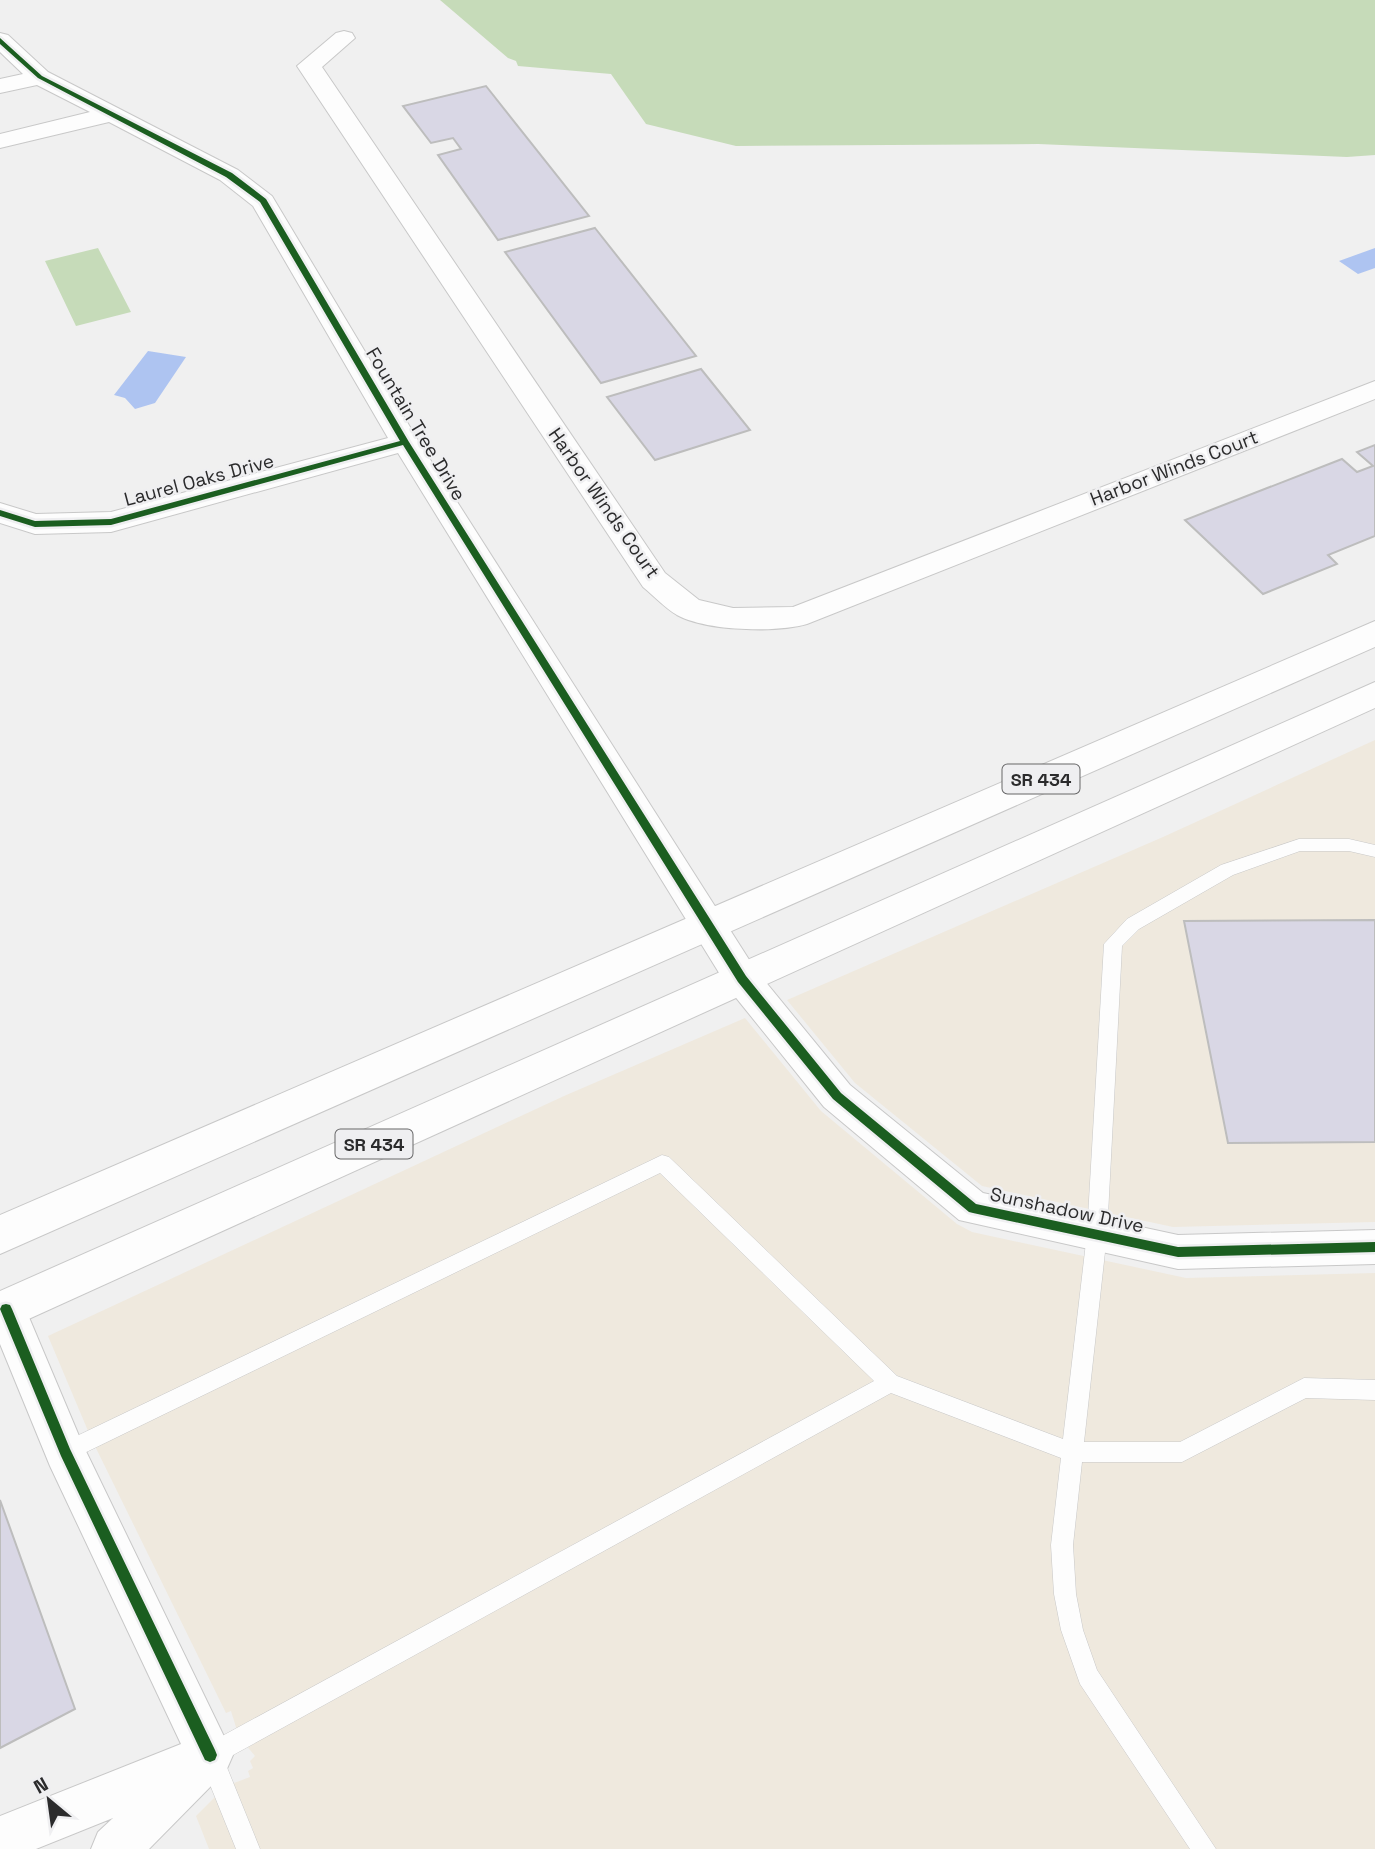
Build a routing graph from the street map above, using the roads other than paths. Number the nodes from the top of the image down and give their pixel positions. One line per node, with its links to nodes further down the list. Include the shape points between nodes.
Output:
1 (344, 38): 7 (street, Harbor Winds Court, via 309,66 654,580 689,608 733,619 796,617)
2 (0, 40): 3 (street, Fountain Tree Drive)
3 (40, 77): 4 (street); 5 (street, Fountain Tree Drive)
4 (0, 86)
5 (114, 114): 6 (street); 8 (street, Fountain Tree Drive, via 229,175 263,201)
6 (0, 141)
7 (1375, 389)
8 (405, 443): 9 (street, Laurel Oaks Drive, via 111,522 35,524); 13 (street, Fountain Tree Drive)
9 (0, 513)
10 (1375, 633): 13 (main road, SR 434)
11 (1375, 694): 14 (main road, SR 434)
12 (1375, 851): 15 (lane, via 1349,845 1299,845 1227,870 1133,923 1113,944)
13 (708, 925): 14 (street, Sunshadow Drive); 16 (main road, SR 434)
14 (742, 979): 15 (street, Sunshadow Drive, via 837,1096 973,1208); 18 (main road, SR 434)
15 (1097, 1234): 17 (street, Sunshadow Drive, via 1178,1252); 22 (lane)
16 (0, 1235)
17 (1375, 1247)
18 (3, 1310): 21 (street)
19 (890, 1383): 21 (lane, via 662,1163); 22 (lane); 23 (lane)
20 (1375, 1390): 22 (lane, via 1304,1388 1182,1451)
21 (65, 1452): 23 (street)
22 (1072, 1452): 27 (lane, via 1062,1545 1072,1630 1088,1676)
23 (210, 1755): 24 (street); 25 (street); 26 (lane)
24 (24, 1838)
25 (115, 1849)
26 (248, 1849)
27 (1204, 1849)

